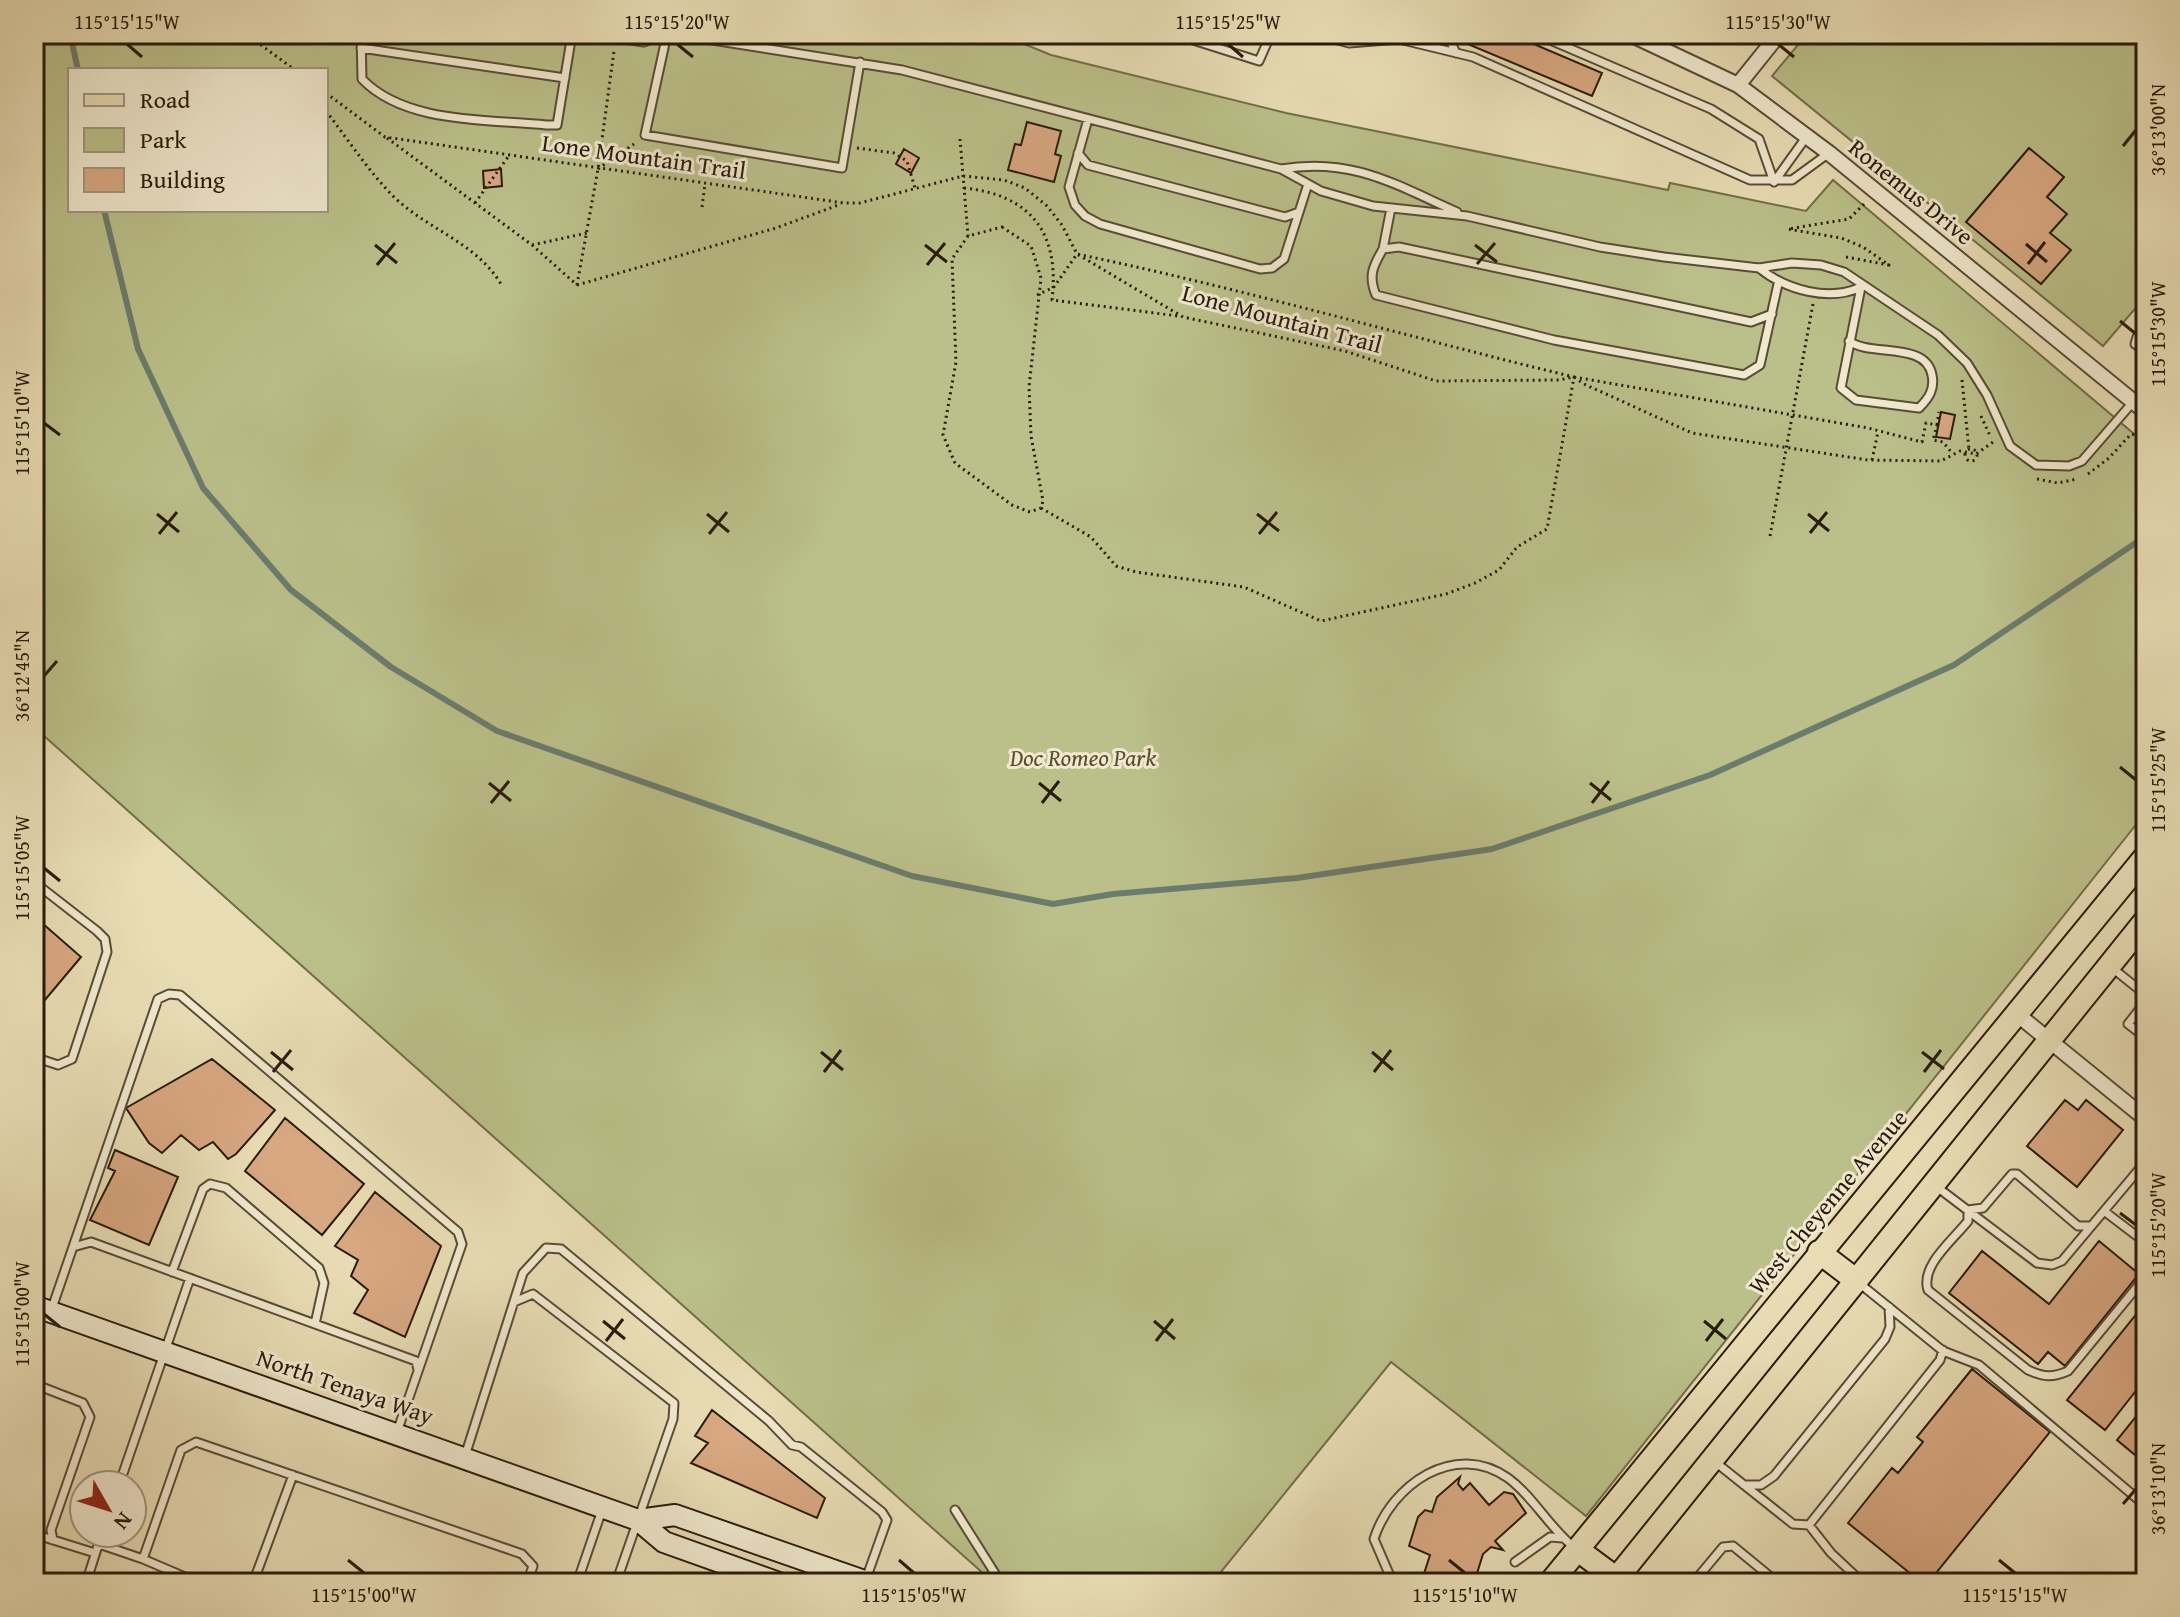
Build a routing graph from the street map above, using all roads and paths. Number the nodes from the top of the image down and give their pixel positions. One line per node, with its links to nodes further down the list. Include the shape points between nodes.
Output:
1 (246, 34): 18 (path)
2 (361, 34): 15 (lane)
3 (572, 34): 19 (lane)
4 (589, 34): 14 (lane)
5 (666, 34): 14 (lane, via 644,42); 24 (lane)
6 (674, 34): 17 (lane)
7 (1174, 34): 8 (lane, via 1259,61)
8 (1271, 34)
9 (1316, 34): 16 (lane, via 1349,43 1399,39)
10 (1447, 34): 16 (lane)
11 (1536, 34): 35 (lane, via 1687,97 1747,131 1759,139)
12 (1630, 34): 20 (street, Ronemus Drive)
13 (1779, 34): 20 (street)
14 (616, 38): 32 (path)
15 (361, 48): 19 (lane); 19 (lane, via 362,79 372,90 428,112 557,125)
16 (1456, 53): 35 (lane, via 1727,171)
17 (860, 62): 23 (lane); 28 (lane)
18 (292, 68)
19 (565, 78)
20 (1738, 85): 25 (street, Ronemus Drive)
21 (328, 94): 26 (path, Lone Mountain Trail)
22 (328, 114): 54 (path, via 392,195 491,267)
23 (1088, 119): 29 (lane); 33 (lane)
24 (645, 135): 28 (lane, via 842,168); 32 (path)
25 (1807, 136): 30 (street, Ronemus Drive); 35 (lane)
26 (385, 137): 31 (path, Lone Mountain Trail); 40 (path)
27 (960, 139): 34 (path)
28 (845, 146): 39 (path, via 894,153 907,161)
29 (1078, 153): 45 (lane, via 1088,165 1285,217); 45 (lane, via 1069,187 1085,216 1260,269 1284,259)
30 (1829, 153): 35 (lane, via 1792,180); 68 (street, Ronemus Drive)
31 (509, 156): 32 (path, Lone Mountain Trail); 40 (path)
32 (598, 169): 36 (path, Lone Mountain Trail); 47 (path)
33 (1281, 169): 37 (lane); 46 (lane, via 1315,163 1357,170)
34 (963, 176): 38 (path); 39 (path, Lone Mountain Trail); 51 (path, Lone Mountain Trail, via 1025,188 1062,225)
35 (1774, 182)
36 (705, 184): 41 (path, Lone Mountain Trail); 43 (path)
37 (1308, 184): 44 (lane); 45 (lane)
38 (964, 188): 48 (path); 57 (path, via 1004,196 1035,217 1048,242)
39 (915, 189): 41 (path, Lone Mountain Trail)
40 (475, 203): 49 (path)
41 (844, 203): 56 (path)
42 (1864, 204): 52 (path, via 1849,219 1788,229 1841,238 1889,265 1823,252)
43 (702, 207)
44 (1391, 208): 46 (lane); 50 (lane)
45 (1299, 211)
46 (1467, 216): 53 (lane, via 1615,249)
47 (587, 233): 49 (path); 56 (path)
48 (968, 236): 60 (path, via 1002,227 1031,246 1041,278); 84 (path, via 952,259 956,362 943,435 955,463 974,479 1012,505 1030,512)
49 (532, 245): 56 (path)
50 (1383, 249): 61 (lane, via 1399,247 1751,322); 61 (lane, via 1372,268 1376,295 1554,340 1744,375 1760,365)
51 (1077, 254): 57 (path); 62 (path, Lone Mountain Trail); 66 (path)
52 (1821, 265): 53 (lane); 58 (lane, via 1844,272)
53 (1759, 268): 55 (lane)
54 (501, 284)
55 (1778, 284): 59 (lane); 61 (lane)
56 (577, 285)
57 (1054, 287): 60 (path); 62 (path, via 1052,300)
58 (1861, 287): 59 (lane, via 1845,295); 64 (lane); 68 (lane, via 1938,335 1967,363 2010,446 2036,465 2082,461)
59 (1815, 292): 72 (path)
60 (1037, 295): 84 (path, via 1029,387)
61 (1772, 314)
62 (1183, 317): 66 (path, Lone Mountain Trail, via 1345,351 1436,381)
63 (2146, 330): 65 (lane, via 2135,344)
64 (1849, 341): 64 (lane, via 1841,388 1848,396 1919,408 1928,399 1934,383 1931,367 1919,356)
65 (2146, 352)
66 (1574, 377): 72 (path); 77 (path, via 1692,433); 84 (path, via 1547,529 1517,547 1499,570 1446,594 1321,621 1244,587 1116,566 1091,537)
67 (1972, 391): 79 (path, via 1962,377)
68 (2133, 402): 71 (street, Ronemus Drive)
69 (1978, 405): 76 (path)
70 (1939, 412): 73 (path)
71 (2146, 412)
72 (1793, 414): 74 (path); 77 (path)
73 (1937, 425): 74 (path, via 1926,423 1922,442); 80 (path, via 1933,440 1943,442)
74 (1878, 431): 82 (path)
75 (2146, 438): 83 (path, via 2131,434 2100,466 2073,480)
76 (1992, 442): 78 (path); 81 (path)
77 (1786, 447): 82 (path); 85 (path)
78 (1998, 449)
79 (1967, 452): 80 (path); 81 (path); 81 (path, via 1969,461)
80 (1952, 454): 82 (path, via 1941,461)
81 (1976, 454)
82 (1872, 460)
83 (2033, 478)
84 (1041, 508)
85 (1770, 536)
86 (2146, 856): 92 (main road, West Cheyenne Avenue)
87 (34, 882): 95 (lane, via 97,931 107,952 72,1059 58,1065)
88 (2146, 920): 89 (main road)
89 (2109, 965): 90 (lane); 94 (main road)
90 (2146, 995)
91 (2146, 1001): 93 (lane, via 2128,1024)
92 (2018, 1015): 94 (street); 108 (main road, West Cheyenne Avenue)
93 (2146, 1038)
94 (2050, 1041): 96 (street); 102 (main road)
95 (34, 1057)
96 (2146, 1119)
97 (34, 1130): 98 (lane)
98 (34, 1152)
99 (2146, 1161): 100 (lane)
100 (2136, 1174): 101 (lane); 104 (lane)
101 (2146, 1181)
102 (1935, 1186): 103 (lane); 112 (main road)
103 (1968, 1210): 105 (lane, via 1983,1208 2017,1174 2078,1226); 105 (lane, via 2037,1263 2052,1265 2062,1261); 110 (lane, via 1968,1221 1928,1270 1928,1290 2044,1377 2068,1371)
104 (2104, 1211): 105 (lane); 106 (lane)
105 (2090, 1226)
106 (2146, 1243)
107 (73, 1247): 109 (lane, via 91,1242); 115 (lane); 119 (lane, via 158,999 180,995 458,1232 462,1244)
108 (1819, 1252): 112 (main road); 134 (main road, West Cheyenne Avenue)
109 (172, 1272): 111 (lane); 116 (lane, via 203,1189 210,1184 226,1188 319,1268 324,1283)
110 (2146, 1276)
111 (190, 1278): 116 (lane); 118 (lane)
112 (1857, 1281): 114 (lane); 123 (main road)
113 (514, 1302): 122 (lane); 130 (lane, via 533,1294 674,1403); 140 (lane, via 523,1273 546,1248 561,1249 792,1445 882,1512 887,1520)
114 (1889, 1307): 117 (lane); 126 (lane, via 1890,1327 1876,1351 1774,1476 1761,1485)
115 (42, 1309): 118 (main road, North Tenaya Way)
116 (315, 1324): 119 (lane, via 416,1361)
117 (1943, 1350): 127 (lane, via 1979,1365); 131 (lane)
118 (163, 1351): 121 (main road, North Tenaya Way); 124 (lane)
119 (418, 1371): 121 (lane)
120 (34, 1384): 133 (lane, via 83,1403 90,1417 51,1530)
121 (397, 1432): 122 (main road, North Tenaya Way)
122 (465, 1456): 128 (main road, North Tenaya Way)
123 (1713, 1461): 126 (lane); 141 (main road)
124 (124, 1469)
125 (293, 1475): 138 (lane, via 196,1442 187,1444); 144 (lane); 145 (lane, via 522,1554 533,1566)
126 (1744, 1485): 131 (lane, via 1793,1524)
127 (2146, 1506)
128 (603, 1508): 130 (main road, North Tenaya Way); 146 (lane)
129 (955, 1510): 149 (lane)
130 (638, 1520): 140 (main road, North Tenaya Way, via 675,1515); 147 (lane); 148 (main road, North Tenaya Way, via 664,1542)
131 (1809, 1525): 154 (lane)
132 (34, 1534): 133 (lane)
133 (53, 1540): 137 (lane)
134 (1570, 1544): 139 (lane, via 1550,1537); 141 (main road); 150 (lane, via 1494,1469 1444,1467 1420,1476 1382,1513 1374,1539); 151 (main road, West Cheyenne Avenue)
135 (97, 1549): 137 (lane)
136 (114, 1549): 138 (lane)
137 (95, 1553): 142 (lane)
138 (143, 1559): 143 (lane)
139 (1515, 1562)
140 (867, 1582)
141 (1617, 1582)
142 (86, 1583)
143 (199, 1583)
144 (253, 1583)
145 (527, 1583)
146 (577, 1583)
147 (616, 1583)
148 (779, 1583)
149 (1001, 1583)
150 (1393, 1583)
151 (1550, 1583)
152 (1693, 1583): 153 (lane, via 1723,1547 1733,1546)
153 (1778, 1583)
154 (1863, 1583)

